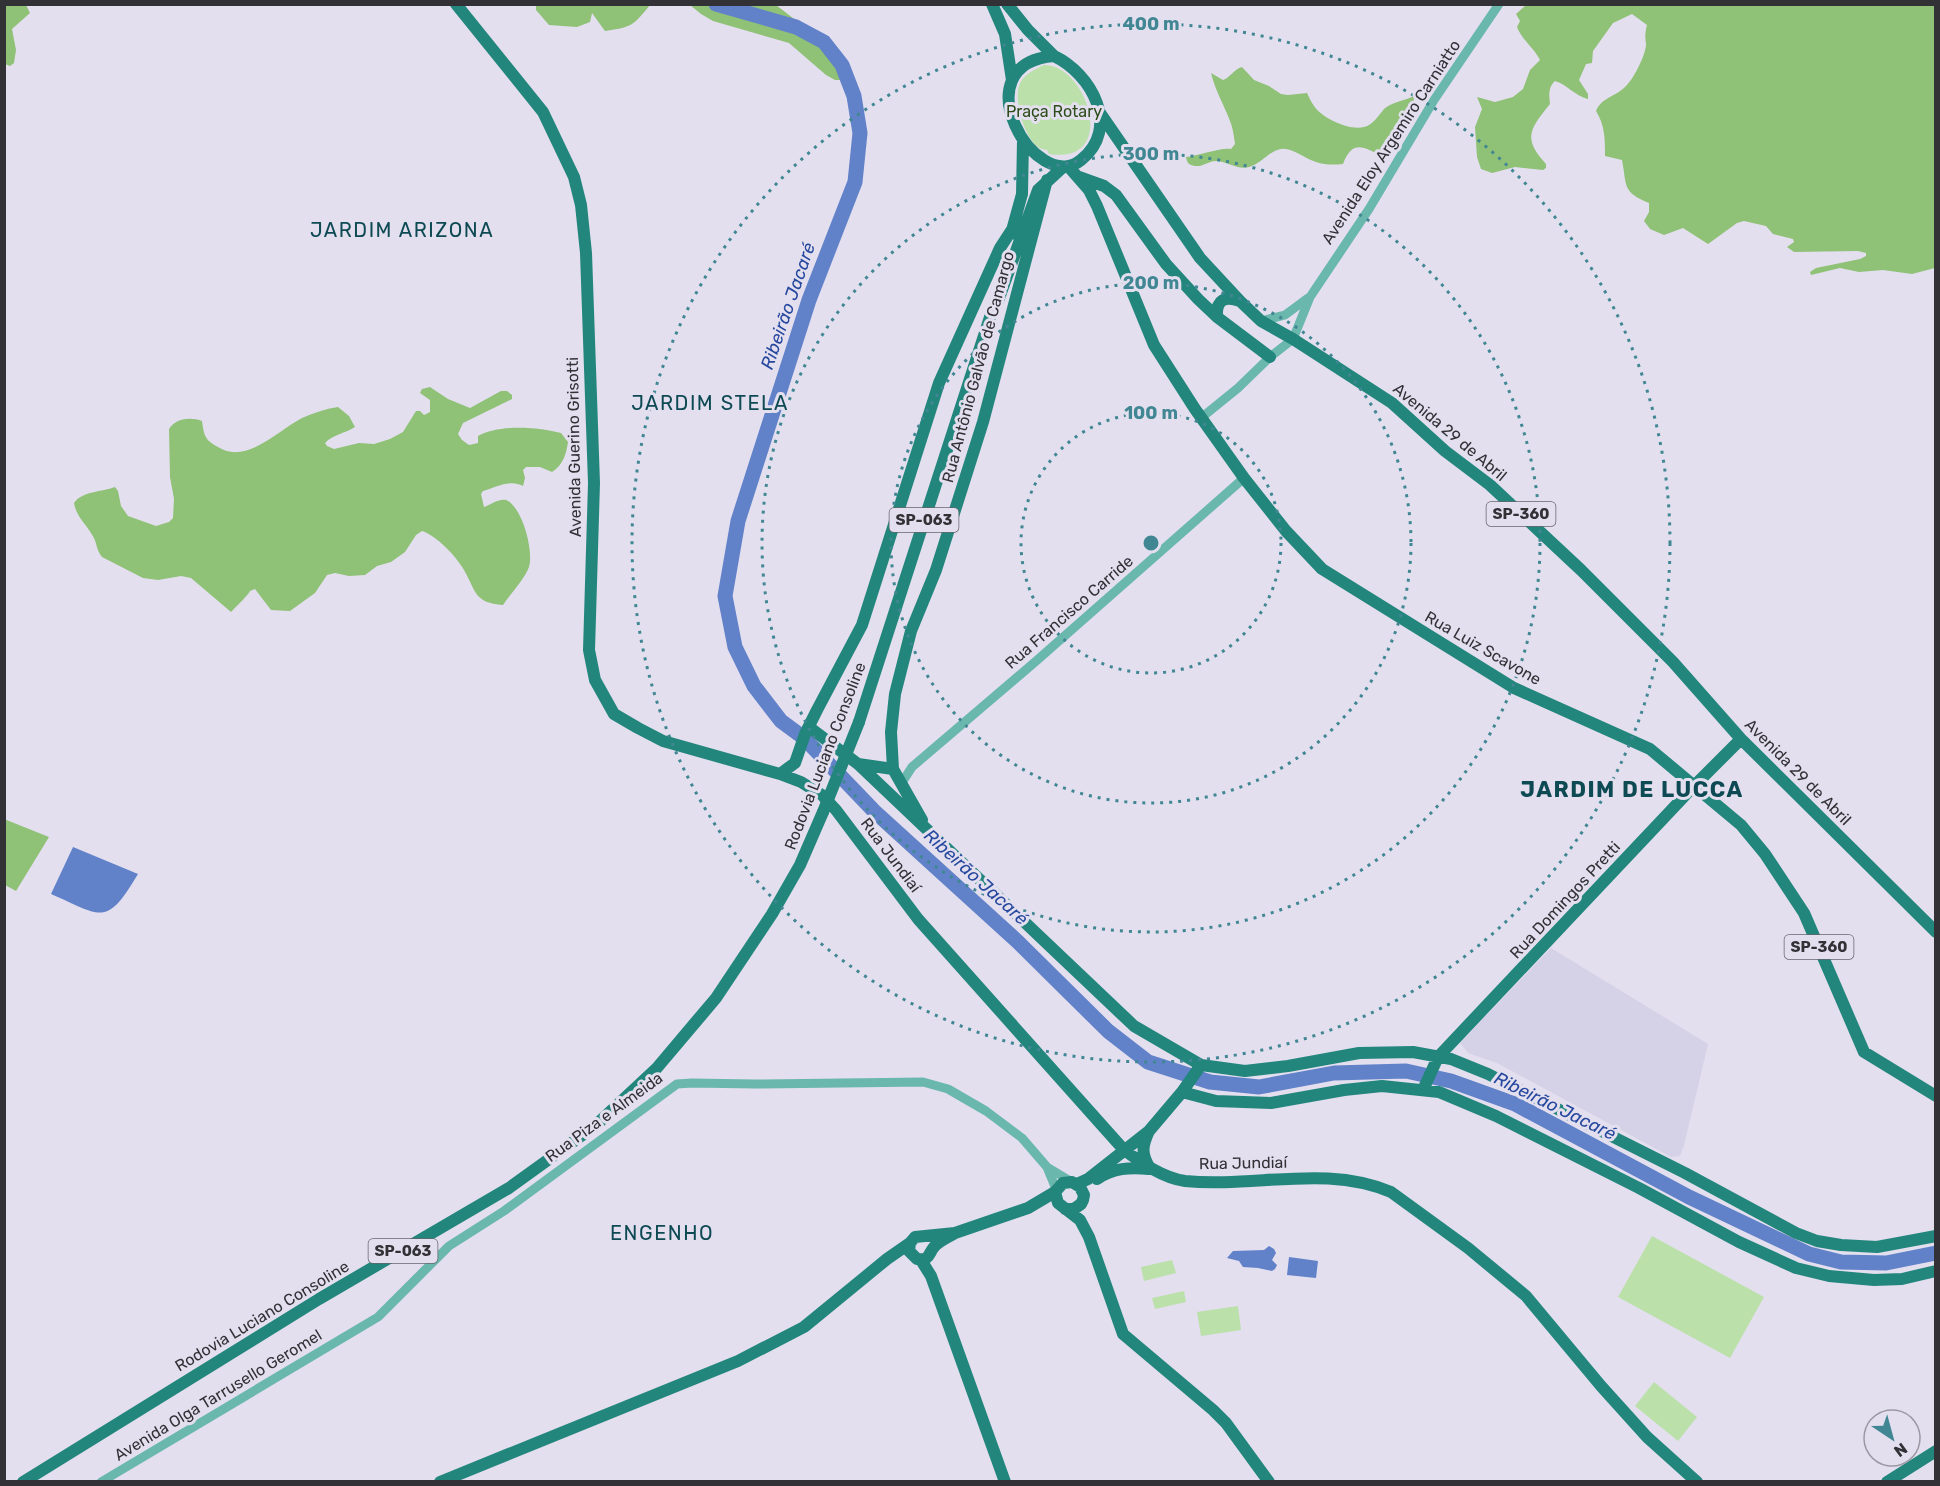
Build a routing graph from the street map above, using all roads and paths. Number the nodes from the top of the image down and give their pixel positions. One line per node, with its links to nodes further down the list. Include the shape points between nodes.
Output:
1 (456, 4): 28 (main road, Avenida Guerino Grisotti, via 543,112 574,177 581,205 594,483 589,650 595,680 614,714 663,741)
2 (992, 4): 6 (main road, SP-063, via 1005,34)
3 (1007, 4): 5 (main road)
4 (1499, 4): 13 (street, Avenida Eloy Argemiro Carniatto)
5 (1054, 56): 6 (main road, via 1029,62); 7 (main road, via 1080,74)
6 (1012, 80): 8 (main road, SP-063, via 1011,118)
7 (1100, 113): 9 (main road, SP-063, via 1099,132 1092,150 1077,163); 14 (main road, Avenida 29 de Abril / SP-360, via 1200,258)
8 (1023, 140): 9 (main road, SP-063, via 1041,158); 12 (main road, Rodovia Luciano Consoline / SP-063, via 1022,194)
9 (1066, 166): 10 (main road, Rua Luiz Scavone / SP-360); 11 (main road, Rodovia Luciano Consoline / SP-063)
10 (1078, 176): 16 (main road, via 1116,195 1182,283); 20 (main road, Rua Luiz Scavone / SP-360, via 1097,206 1154,345)
11 (1047, 180): 15 (main road, Rodovia Luciano Consoline / SP-063, via 1030,208); 27 (main road, Rua Antônio Galvão de Camargo, via 983,422 936,570 911,631 895,694)
12 (1013, 228): 15 (main road, Rodovia Luciano Consoline / SP-063); 22 (main road, via 1000,248 939,383 862,625)
13 (1310, 297): 17 (street, via 1285,315); 18 (street)
14 (1240, 301): 16 (main road, via 1222,300); 17 (main road, Avenida 29 de Abril / SP-360)
15 (990, 317): 32 (main road, Rodovia Luciano Consoline / SP-063, bridge)
16 (1217, 317): 19 (main road)
17 (1261, 321): 18 (main road, Avenida 29 de Abril / SP-360)
18 (1293, 339): 19 (street); 23 (main road, Avenida 29 de Abril / SP-360, via 1392,403 1490,485 1673,662)
19 (1270, 357): 20 (street)
20 (1202, 418): 21 (main road, Rua Luiz Scavone / SP-360)
21 (1244, 478): 26 (street, Rua Francisco Carride); 31 (main road, Rua Luiz Scavone / SP-360, via 1322,569 1514,688 1650,749)
22 (807, 731): 24 (main road); 25 (main road, Rua Antônio Galvão de Camargo)
23 (1741, 740): 31 (main road, Rua Domingos Pretti); 34 (main road, Avenida 29 de Abril / SP-360)
24 (795, 763): 28 (main road); 29 (main road)
25 (858, 764): 27 (main road); 33 (main road, Rua Antônio Galvão de Camargo)
26 (912, 766): 27 (street); 30 (street, Rua Francisco Carride)
27 (893, 769): 30 (main road, Rua Antônio Galvão de Camargo)
28 (780, 774): 29 (main road, Avenida Guerino Grisotti)
29 (801, 782): 32 (main road, Avenida Guerino Grisotti, via 822,795)
30 (901, 784): 33 (main road, Rua Antônio Galvão de Camargo)
31 (1694, 786): 35 (main road, Rua Domingos Pretti); 39 (main road, Rua Luiz Scavone / SP-360, via 1741,825 1804,914 1864,1052)
32 (830, 811): 41 (main road, Rua Jundiaí, via 918,919); 56 (main road, Rodovia Luciano Consoline / SP-063, via 772,914 722,990 656,1069 595,1126 509,1188 309,1305)
33 (930, 832): 36 (main road, Rua Antônio Galvão de Camargo, via 1134,1026)
34 (1935, 932)
35 (1437, 1059): 36 (main road, via 1413,1052 1359,1053 1245,1071); 37 (main road, Rua Domingos Pretti); 48 (main road, via 1452,1059 1488,1074 1817,1241 1877,1246)
36 (1199, 1068): 38 (main road)
37 (1424, 1088): 38 (main road, via 1382,1086 1271,1103 1216,1101); 53 (main road, via 1496,1116 1796,1268 1874,1280 1902,1279)
38 (1184, 1089): 40 (main road)
39 (1935, 1096)
40 (1149, 1131): 41 (main road); 43 (main road, via 1143,1152)
41 (1124, 1150): 43 (main road, Rua Jundiaí); 45 (main road)
42 (1047, 1167): 44 (street); 45 (street); 54 (street, Rua Piza e Almeida, via 1022,1138 986,1111 948,1089 923,1082 677,1084 504,1211 449,1246 378,1317)
43 (1150, 1169): 45 (main road, via 1133,1167 1108,1173); 61 (main road, Rua Jundiaí, via 1184,1181 1319,1178 1351,1180 1391,1192 1526,1296 1647,1437)
44 (1056, 1190): 45 (main road, via 1063,1183); 46 (main road); 47 (main road)
45 (1079, 1190): 47 (main road, via 1074,1209); 49 (main road)
46 (1028, 1208): 47 (main road); 51 (main road, via 955,1233)
47 (1063, 1208): 49 (main road, via 1080,1220)
48 (1935, 1236)
49 (1089, 1237): 60 (main road, via 1123,1334 1226,1423)
50 (910, 1243): 51 (main road, via 909,1251); 51 (main road, via 915,1237); 52 (main road)
51 (925, 1251): 52 (main road); 59 (main road)
52 (887, 1259): 58 (main road, via 804,1327 738,1360)
53 (1935, 1271)
54 (351, 1334): 57 (street, Avenida Olga Tarrusello Geromel)
55 (1935, 1451): 62 (main road)
56 (23, 1482)
57 (101, 1482)
58 (440, 1482)
59 (1005, 1482)
60 (1269, 1482)
61 (1697, 1482)
62 (1887, 1482)

